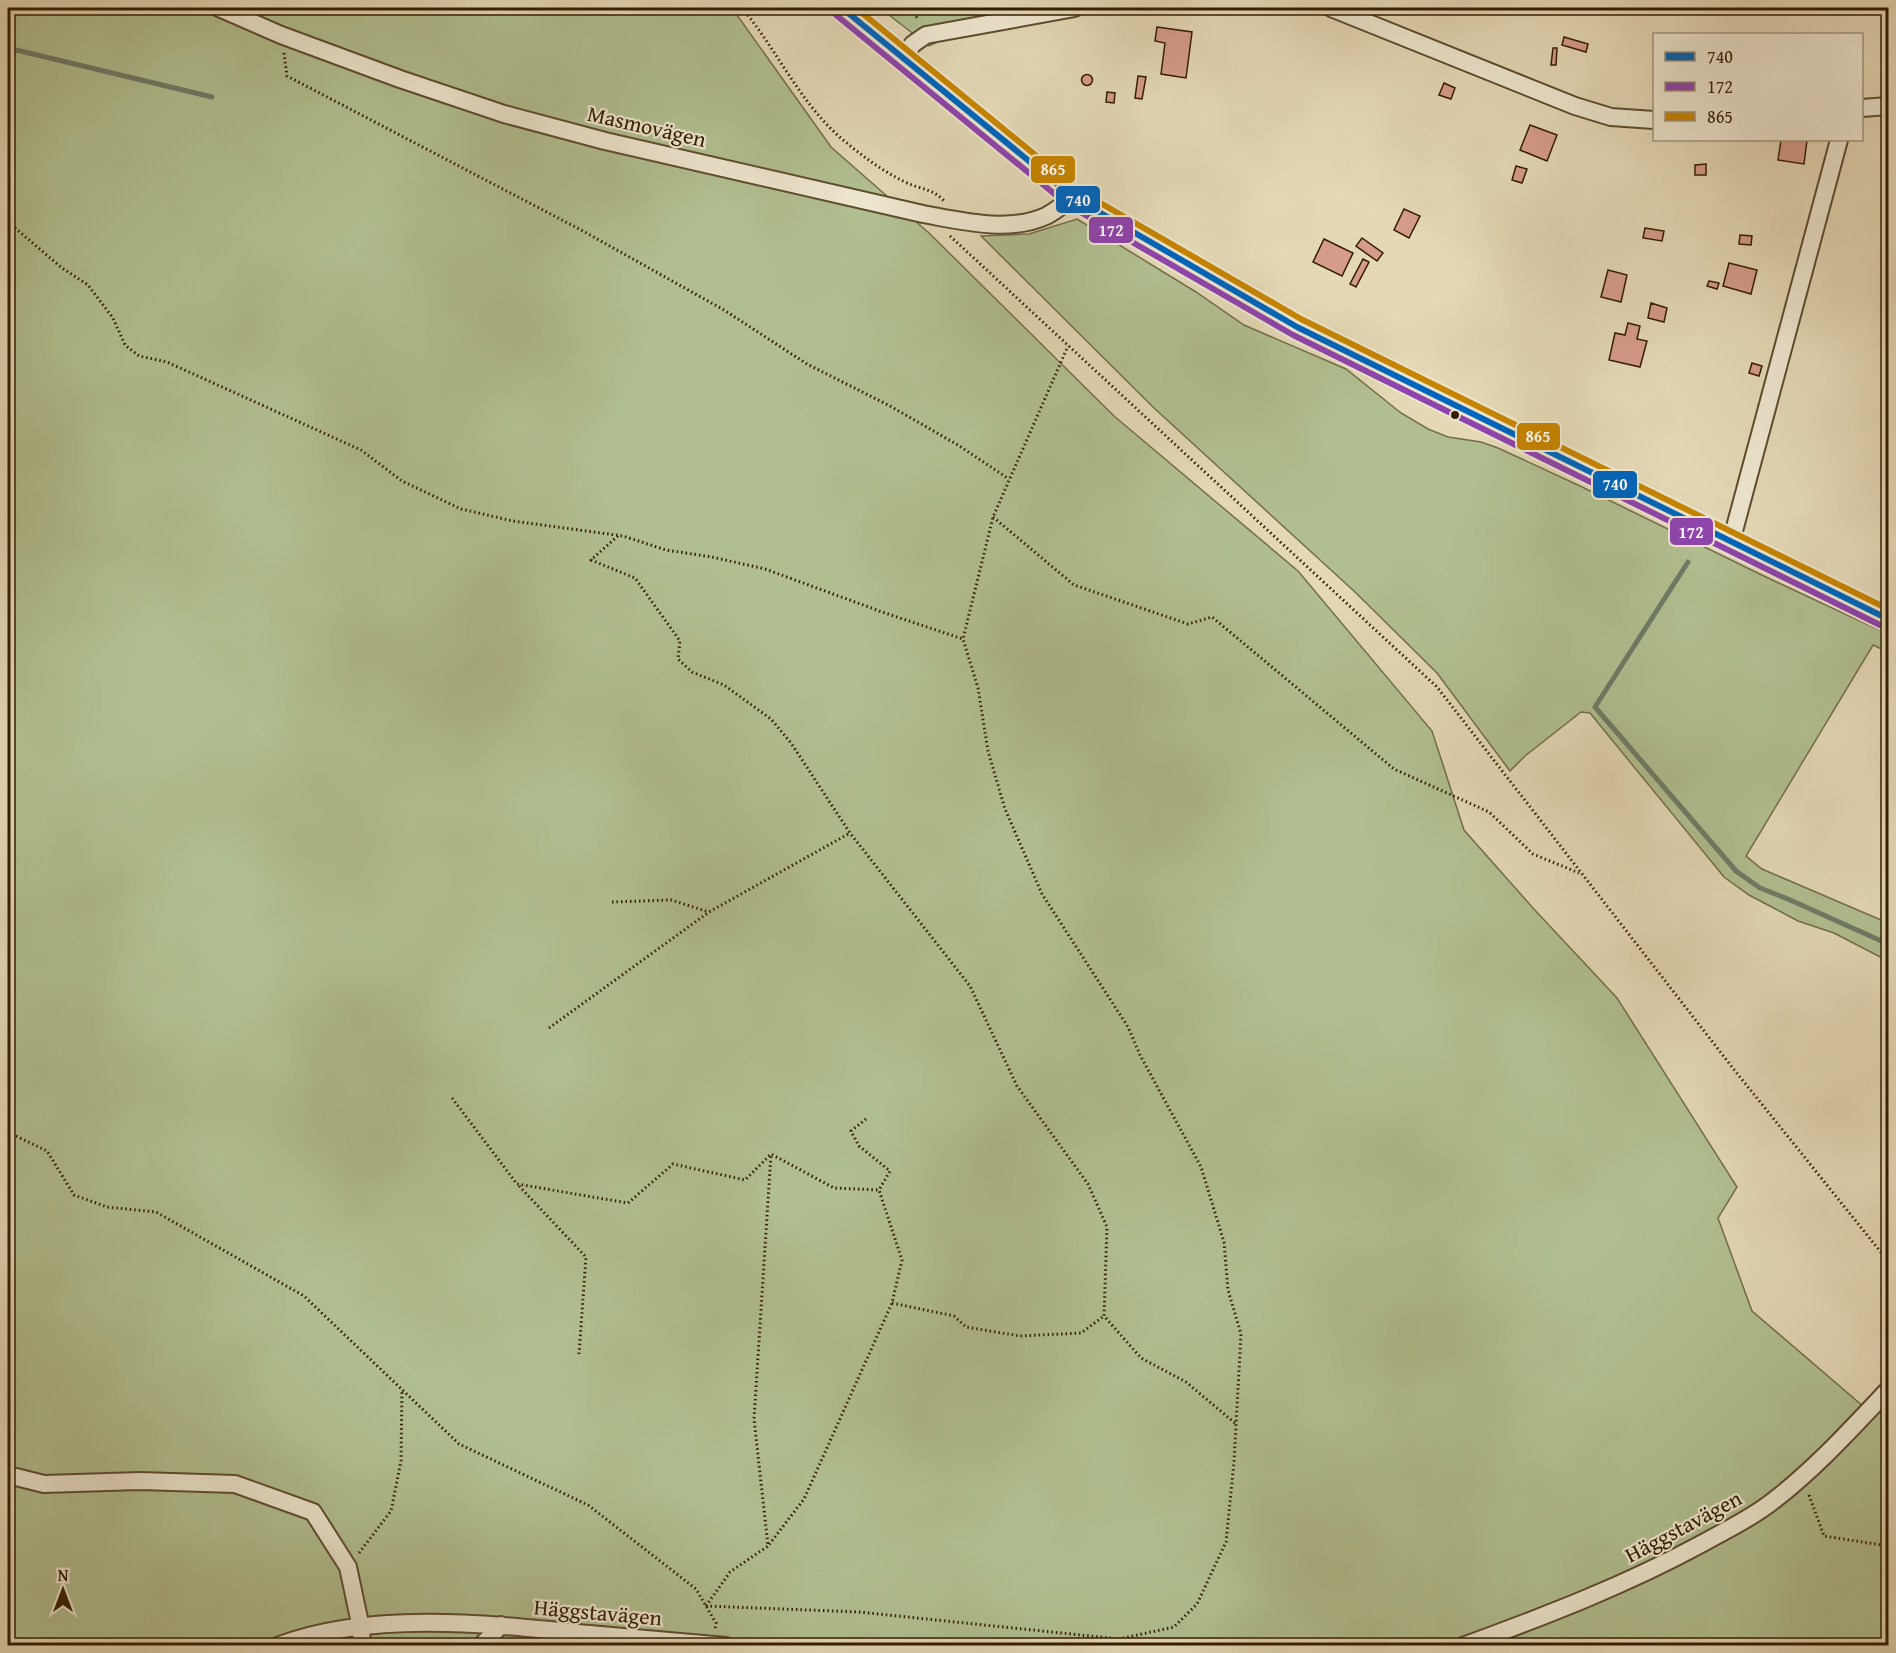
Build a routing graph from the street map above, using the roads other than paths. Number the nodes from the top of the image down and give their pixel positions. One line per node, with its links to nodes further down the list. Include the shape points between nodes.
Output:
1 (219, 8): 10 (street, Masmovägen, via 291,39 504,114 605,141 953,219 1017,225 1049,214)
2 (842, 8): 5 (main road)
3 (1075, 8): 5 (street, via 926,35)
4 (1332, 8): 8 (street, via 1575,106 1611,117)
5 (903, 57): 10 (main road)
6 (1888, 106): 7 (street)
7 (1863, 108)
8 (1653, 120)
9 (1839, 141): 11 (street)
10 (1073, 197): 11 (main road, via 1297,327)
11 (1731, 542): 12 (main road)
12 (1888, 620)
13 (1888, 1390): 21 (street, Häggstavägen, via 1773,1502 1734,1526 1667,1563 1590,1598)
14 (8, 1475): 16 (street, via 44,1484 236,1484 313,1512 348,1567)
15 (501, 1625): 16 (street, Häggstavägen, via 409,1623); 19 (street, Häggstavägen); 20 (street, Häggstavägen)
16 (361, 1628): 17 (street, Häggstavägen, via 311,1635); 18 (street)
17 (277, 1646)
18 (362, 1646)
19 (481, 1646)
20 (726, 1646)
21 (1463, 1646)

